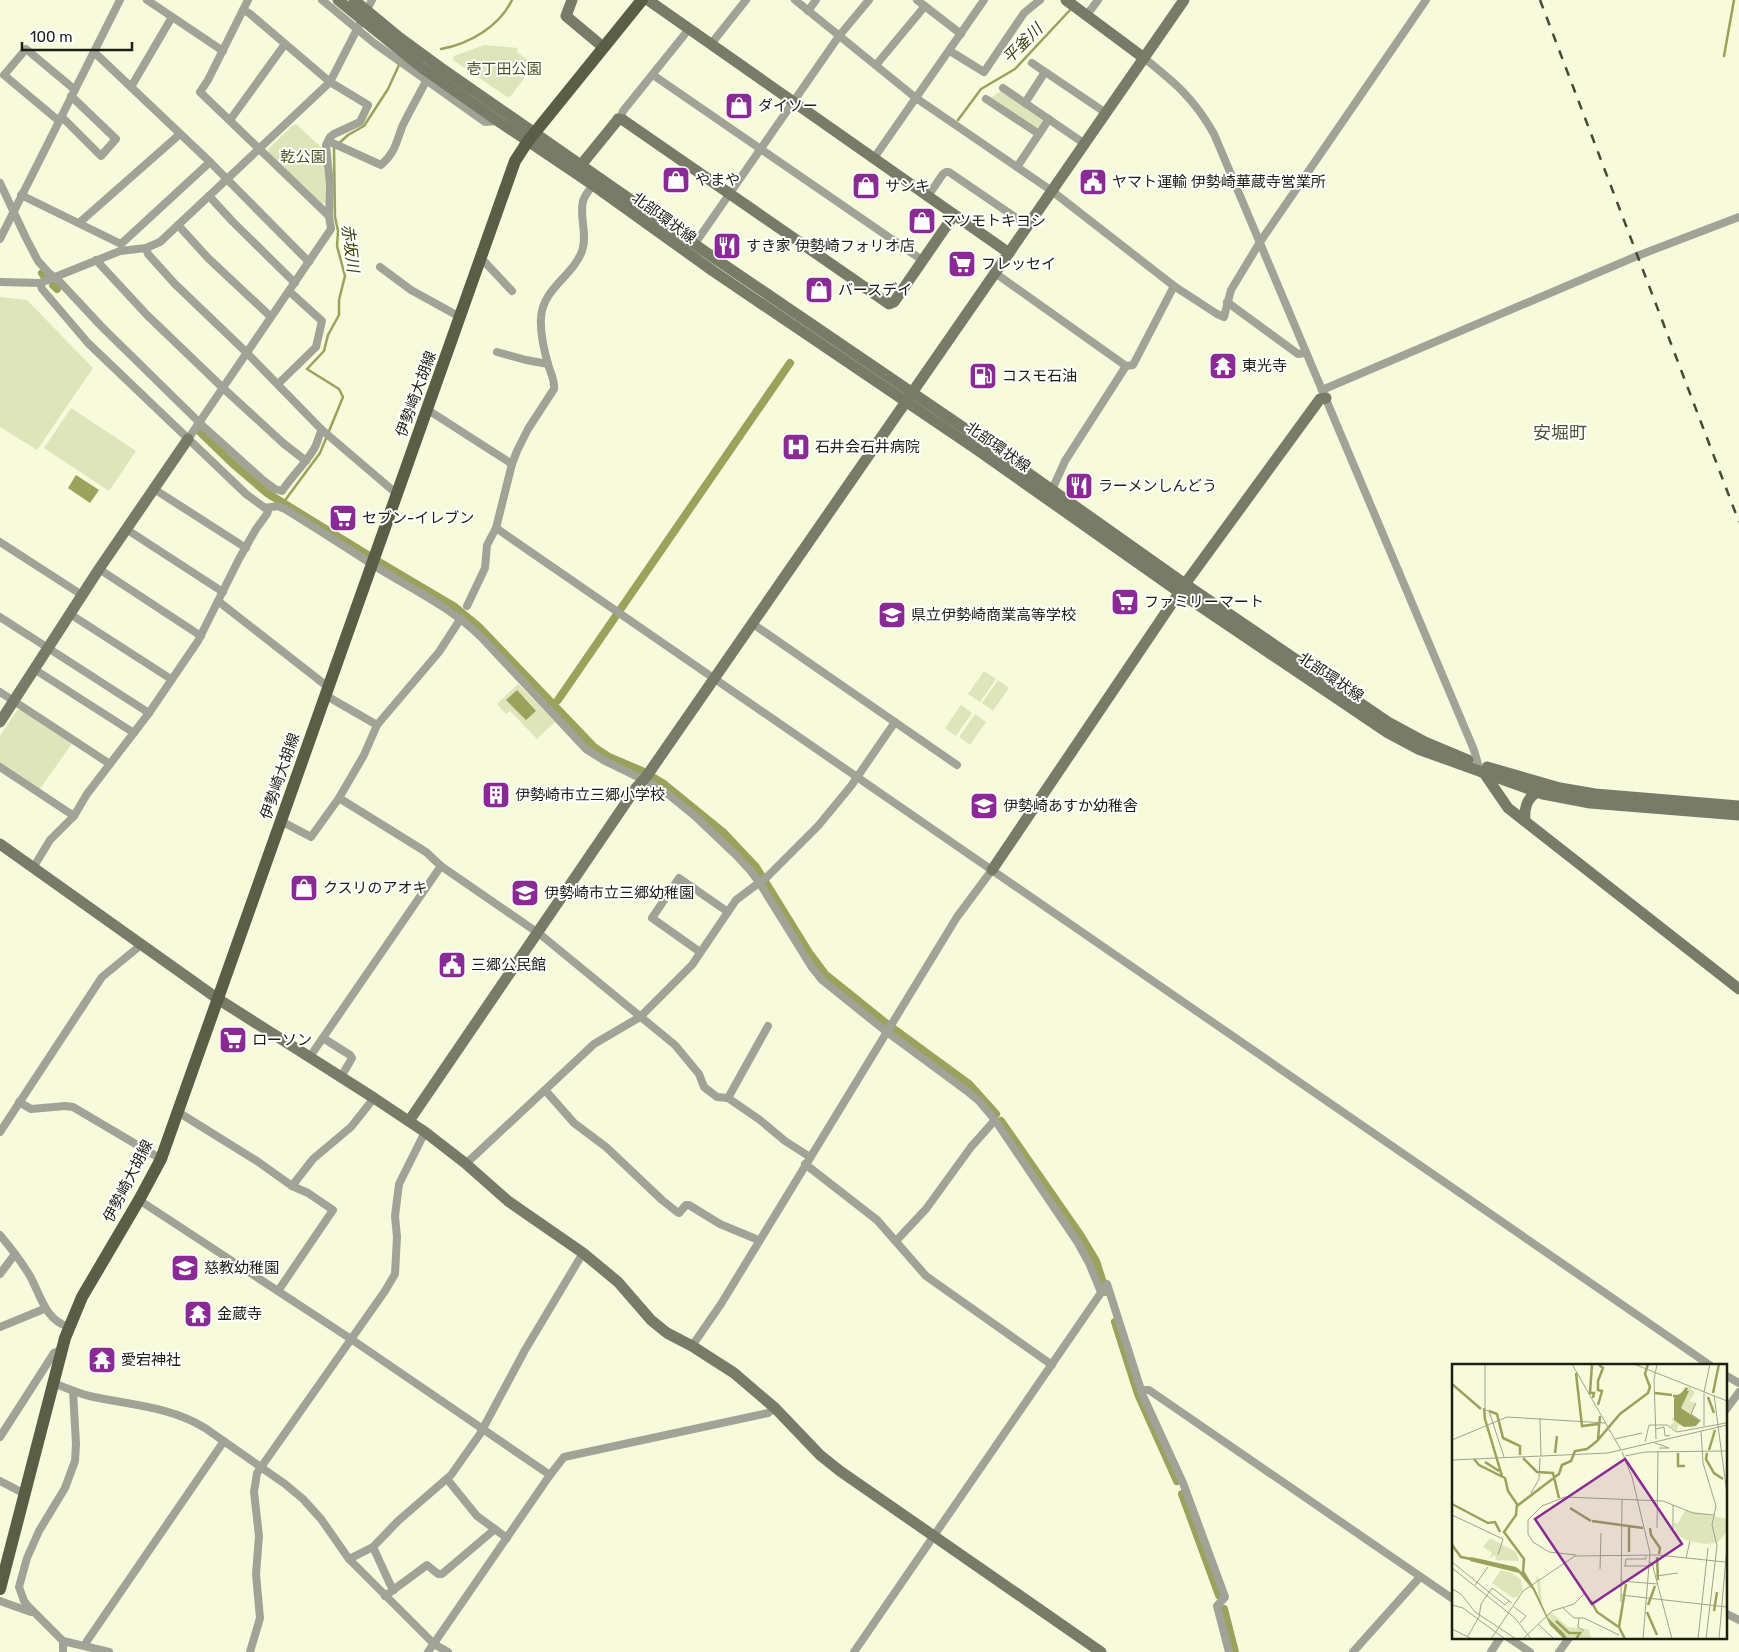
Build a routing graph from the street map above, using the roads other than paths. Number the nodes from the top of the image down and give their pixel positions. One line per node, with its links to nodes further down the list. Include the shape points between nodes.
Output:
1 (120, 0): 35 (street)
2 (147, 0): 26 (street)
3 (248, 0): 22 (street)
4 (322, 0): 25 (street)
5 (338, 0): 25 (street, 北部環状線)
6 (354, 0): 25 (street, 北部環状線)
7 (572, 0): 32 (street, via 566,16)
8 (642, 0): 32 (main road, 伊勢崎大胡線)
9 (648, 0): 27 (street)
10 (746, 0): 31 (street)
11 (795, 0): 23 (street)
12 (816, 0): 23 (street)
13 (869, 0): 29 (street)
14 (917, 0): 21 (street)
15 (984, 0): 28 (street)
16 (1040, 0): 33 (street, via 1024,13 984,72)
17 (1098, 0): 24 (street)
18 (1184, 0): 36 (street)
19 (1426, 0): 83 (street)
20 (1068, 2): 24 (street)
21 (924, 6): 28 (street); 38 (street)
22 (243, 10): 30 (street); 34 (street)
23 (808, 11): 29 (street)
24 (1083, 13): 36 (street)
25 (364, 15): 41 (street); 42 (street); 55 (street, 北部環状線, via 421,67); 58 (street, 北部環状線, via 441,68)
26 (172, 17): 34 (street); 43 (street)
27 (689, 29): 31 (street); 40 (street)
28 (961, 34): 33 (street)
29 (839, 36): 38 (street); 48 (street)
30 (285, 44): 42 (street); 54 (street)
31 (711, 44): 48 (street)
32 (603, 47): 58 (main road, 伊勢崎大胡線)
33 (950, 50): 46 (street)
34 (223, 51): 54 (street, via 200,92)
35 (94, 52): 43 (street); 45 (street)
36 (1144, 58): 50 (street); 83 (street, via 1185,92 1208,123)
37 (1032, 63): 39 (street)
38 (876, 65): 46 (street)
39 (1045, 72): 49 (street); 50 (street)
40 (653, 74): 52 (street); 62 (street)
41 (426, 81): 55 (street, via 485,122); 59 (street, via 402,128 398,143 381,165)
42 (330, 82): 59 (street, via 368,105 360,122 334,134); 61 (street)
43 (131, 87): 56 (street)
44 (1003, 88): 49 (street)
45 (73, 92): 51 (street); 51 (street, via 116,139 101,156 65,120); 51 (street, via 26,49 4,75)
46 (916, 98): 63 (street); 66 (street)
47 (986, 99): 57 (street)
48 (793, 102): 62 (street); 63 (street)
49 (1025, 103): 53 (street)
50 (1106, 113): 60 (street)
51 (60, 119): 71 (street)
52 (620, 119): 65 (street); 72 (street)
53 (1049, 119): 57 (street); 60 (street)
54 (230, 120): 61 (street)
55 (498, 121): 58 (street, 北部環状線)
56 (180, 134): 64 (street); 79 (street)
57 (1039, 134): 66 (street)
58 (531, 137): 65 (street, 北部環状線); 69 (street, 北部環状線); 87 (main road, 伊勢崎大胡線, via 515,161)
59 (328, 141): 76 (street)
60 (1085, 144): 70 (street)
61 (260, 148): 67 (street); 76 (street)
62 (760, 149): 72 (street); 89 (street)
63 (874, 158): 74 (street)
64 (210, 162): 67 (street); 79 (street, via 121,244)
65 (581, 165): 84 (street, 北部環状線)
66 (1017, 167): 70 (street)
67 (226, 180): 73 (street); 90 (street)
68 (0, 182): 75 (street)
69 (593, 185): 106 (street, via 583,203 582,250 543,307 541,326); 111 (street, 北部環状線, via 713,271)
70 (1052, 191): 81 (street); 97 (street)
71 (22, 194): 75 (street); 79 (street)
72 (730, 194): 84 (street); 89 (street, via 889,304 894,302)
73 (209, 196): 80 (street); 96 (street)
74 (928, 196): 77 (street); 81 (street, via 943,174 949,172)
75 (13, 211): 82 (street); 93 (street, via 38,260)
76 (329, 216): 90 (street, via 331,229)
77 (954, 216): 86 (street); 89 (street)
78 (1739, 217): 110 (street, via 1637,256)
79 (79, 223)
80 (178, 225): 85 (street, via 160,242); 101 (street)
81 (1028, 226): 86 (street)
82 (0, 239)
83 (1260, 242): 100 (street); 105 (street)
84 (694, 244): 111 (street, 北部環状線)
85 (146, 248): 88 (street, via 120,251); 103 (street, via 175,284)
86 (1009, 253): 92 (street)
87 (481, 258): 99 (street); 102 (main road, 伊勢崎大胡線)
88 (96, 260): 93 (street); 109 (street, via 146,315)
89 (922, 260)
90 (309, 262): 96 (street)
91 (380, 267): 102 (street, via 411,290)
92 (995, 273): 107 (street); 111 (street)
93 (54, 278): 95 (street); 113 (street)
94 (0, 282): 95 (street)
95 (40, 283): 115 (street, via 88,343)
96 (295, 283): 98 (street)
97 (1174, 286): 100 (street, via 1224,317); 107 (street, via 1133,365)
98 (289, 291): 101 (street); 108 (street, via 322,321 316,347)
99 (512, 291)
100 (1227, 302): 105 (street, via 1298,354)
101 (271, 317): 103 (street)
102 (460, 317): 112 (main road, 伊勢崎大胡線)
103 (246, 352): 108 (street); 109 (street)
104 (497, 352): 106 (street)
105 (1306, 353): 110 (street)
106 (548, 364): 117 (street, via 554,389 522,440)
107 (1126, 366): 120 (street, via 1065,461)
108 (278, 384): 114 (street)
109 (223, 388): 113 (street); 116 (street)
110 (1324, 394): 128 (street); 151 (street)
111 (909, 397): 120 (street, 北部環状線); 136 (street)
112 (428, 410): 117 (street); 119 (main road, 伊勢崎大胡線)
113 (200, 423): 115 (street); 116 (street, via 279,491)
114 (322, 430): 116 (street); 119 (street)
115 (188, 439): 118 (street); 121 (street, via 246,494)
116 (306, 461)
117 (512, 464): 122 (street)
118 (154, 489): 123 (street); 125 (street)
119 (397, 494): 126 (main road, 伊勢崎大胡線)
120 (1049, 494): 128 (street, 北部環状線)
121 (269, 508): 125 (street); 126 (street, via 278,506 285,509)
122 (496, 528): 132 (street, via 487,545 484,572); 141 (street)
123 (126, 529): 127 (street); 129 (street)
124 (0, 542): 130 (street)
125 (246, 548): 129 (street)
126 (372, 564): 135 (street); 142 (main road, 伊勢崎大胡線)
127 (99, 570): 130 (street); 137 (street)
128 (1182, 588): 151 (street, 北部環状線, via 1388,722); 154 (street, 北部環状線, via 1388,733 1418,749); 168 (street)
129 (223, 592): 131 (street)
130 (82, 595): 133 (street)
131 (218, 600): 137 (street); 142 (street)
132 (466, 606)
133 (70, 614): 138 (street); 140 (street)
134 (0, 617): 138 (street)
135 (461, 618): 148 (street, via 439,652); 155 (street, via 581,744 605,761)
136 (753, 624): 141 (street); 147 (street)
137 (201, 636): 140 (street)
138 (48, 648): 139 (street); 145 (street)
139 (34, 669): 144 (street); 149 (street)
140 (171, 679): 145 (street)
141 (715, 679): 155 (street); 156 (street)
142 (327, 691): 148 (street); 163 (main road, 伊勢崎大胡線)
143 (0, 692): 144 (street)
144 (14, 701): 146 (street); 150 (street)
145 (149, 713): 149 (street)
146 (0, 722)
147 (895, 722): 152 (street); 156 (street)
148 (377, 725): 158 (street)
149 (134, 733): 150 (street)
150 (110, 764): 162 (street)
151 (1478, 764): 154 (street); 160 (street, 北部環状線, via 1573,791)
152 (957, 765)
153 (0, 767): 162 (street)
154 (1485, 774): 157 (street, 北部環状線); 164 (street, via 1508,808)
155 (646, 776): 169 (street, via 696,816); 171 (street)
156 (857, 778): 168 (street); 169 (street, via 818,826)
157 (1537, 792): 160 (street, 北部環状線, via 1590,803); 164 (street, via 1527,801)
158 (339, 798): 163 (street, via 311,837); 166 (street, via 426,852)
159 (1739, 806): 160 (street)
160 (1689, 807): 161 (street)
161 (1739, 815)
162 (74, 816): 167 (street, via 50,840)
163 (281, 820): 175 (main road, 伊勢崎大胡線)
164 (1525, 821): 174 (street)
165 (0, 844): 167 (street)
166 (441, 866): 171 (street); 179 (street)
167 (33, 868): 172 (street)
168 (992, 870): 178 (street, via 958,917); 210 (street)
169 (759, 882): 170 (street, via 736,900); 178 (street, via 822,980)
170 (728, 912): 173 (street); 173 (street, via 679,878 652,918)
171 (538, 932): 176 (street); 188 (street)
172 (141, 945): 175 (street); 185 (street, via 102,977)
173 (700, 952): 176 (street, via 692,965)
174 (1739, 989)
175 (218, 999): 180 (street); 186 (main road, 伊勢崎大胡線)
176 (640, 1017): 182 (street, via 594,1044); 184 (street, via 675,1045 699,1074 704,1088 717,1097)
177 (768, 1026): 184 (street)
178 (887, 1032): 187 (street, via 967,1091); 192 (street)
179 (323, 1038): 180 (street); 181 (street, via 352,1058)
180 (309, 1058): 181 (street)
181 (340, 1077): 183 (street)
182 (545, 1090): 193 (street); 197 (street, via 574,1123 606,1147 677,1212 690,1205 720,1224)
183 (374, 1098): 188 (street); 194 (street, via 350,1128 313,1159)
184 (728, 1098): 192 (street)
185 (19, 1102): 189 (street); 191 (street, via 31,1109 73,1107)
186 (178, 1112): 191 (main road, 伊勢崎大胡線); 194 (street)
187 (994, 1120): 198 (street, via 926,1209); 202 (street, via 1078,1243)
188 (409, 1121): 190 (street)
189 (1, 1128)
190 (425, 1132): 193 (street); 207 (street, via 400,1184 395,1216 395,1274)
191 (161, 1159): 195 (main road, 伊勢崎大胡線)
192 (808, 1160): 197 (street); 198 (street, via 877,1220)
193 (465, 1163): 199 (street, via 508,1201)
194 (292, 1186): 203 (street, via 333,1210)
195 (139, 1200): 203 (street); 206 (main road, 伊勢崎大胡線, via 82,1297)
196 (0, 1235): 200 (street)
197 (759, 1241): 208 (street)
198 (896, 1241): 211 (street, via 926,1276)
199 (583, 1253): 208 (street, via 618,1282 650,1320); 220 (street, via 524,1350)
200 (15, 1254): 201 (street); 204 (street)
201 (0, 1274)
202 (1103, 1290): 211 (street); 215 (street, via 1107,1284)
203 (278, 1291): 207 (street)
204 (44, 1309): 205 (street); 206 (street)
205 (0, 1327)
206 (69, 1327): 209 (main road, 伊勢崎大胡線)
207 (350, 1339): 220 (street); 223 (street)
208 (692, 1346): 218 (street, via 734,1373)
209 (61, 1350): 213 (main road, 伊勢崎大胡線); 221 (street, via 54,1353)
210 (1708, 1364)
211 (1052, 1365): 229 (street)
212 (1726, 1376): 214 (street)
213 (53, 1383): 216 (street); 227 (main road, 伊勢崎大胡線)
214 (1739, 1383)
215 (1142, 1390): 233 (street, via 1149,1390); 255 (street, via 1183,1483 1225,1597 1217,1606)
216 (73, 1391): 222 (street, via 174,1412); 239 (street, via 74,1467 32,1544 19,1587 24,1600)
217 (1739, 1392): 219 (street)
218 (775, 1408): 224 (street, via 768,1413 567,1456); 229 (street, via 820,1455)
219 (1726, 1410)
220 (483, 1430): 224 (street); 225 (street)
221 (0, 1437)
222 (224, 1441): 223 (street); 247 (street)
223 (261, 1467): 232 (street, via 294,1490 313,1509); 250 (street, via 254,1482 259,1536 256,1574 260,1618)
224 (550, 1475): 230 (street)
225 (447, 1479): 228 (street, via 477,1516); 231 (street)
226 (0, 1480): 227 (street)
227 (25, 1494): 234 (main road, 伊勢崎大胡線)
228 (495, 1529): 230 (street); 235 (street, via 442,1574 427,1565)
229 (934, 1537): 253 (street); 254 (street)
230 (507, 1538): 246 (street)
231 (373, 1547): 232 (street); 235 (street)
232 (349, 1560): 236 (street)
233 (1420, 1577): 237 (street); 256 (street)
234 (0, 1589)
235 (394, 1590): 236 (street)
236 (385, 1596): 246 (street)
237 (1452, 1599)
238 (0, 1601): 239 (street)
239 (36, 1614): 245 (street)
240 (1726, 1614): 241 (street)
241 (1739, 1620)
242 (1499, 1640): 257 (street)
243 (1513, 1640): 258 (street)
244 (1568, 1640): 259 (street)
245 (63, 1641): 247 (street); 248 (street)
246 (434, 1644): 251 (street); 252 (street)
247 (85, 1646): 249 (street)
248 (64, 1652)
249 (109, 1652)
250 (250, 1652)
251 (428, 1652)
252 (448, 1652)
253 (854, 1652)
254 (1102, 1652)
255 (1229, 1652)
256 (1352, 1652)
257 (1491, 1652)
258 (1530, 1652)
259 (1559, 1652)

